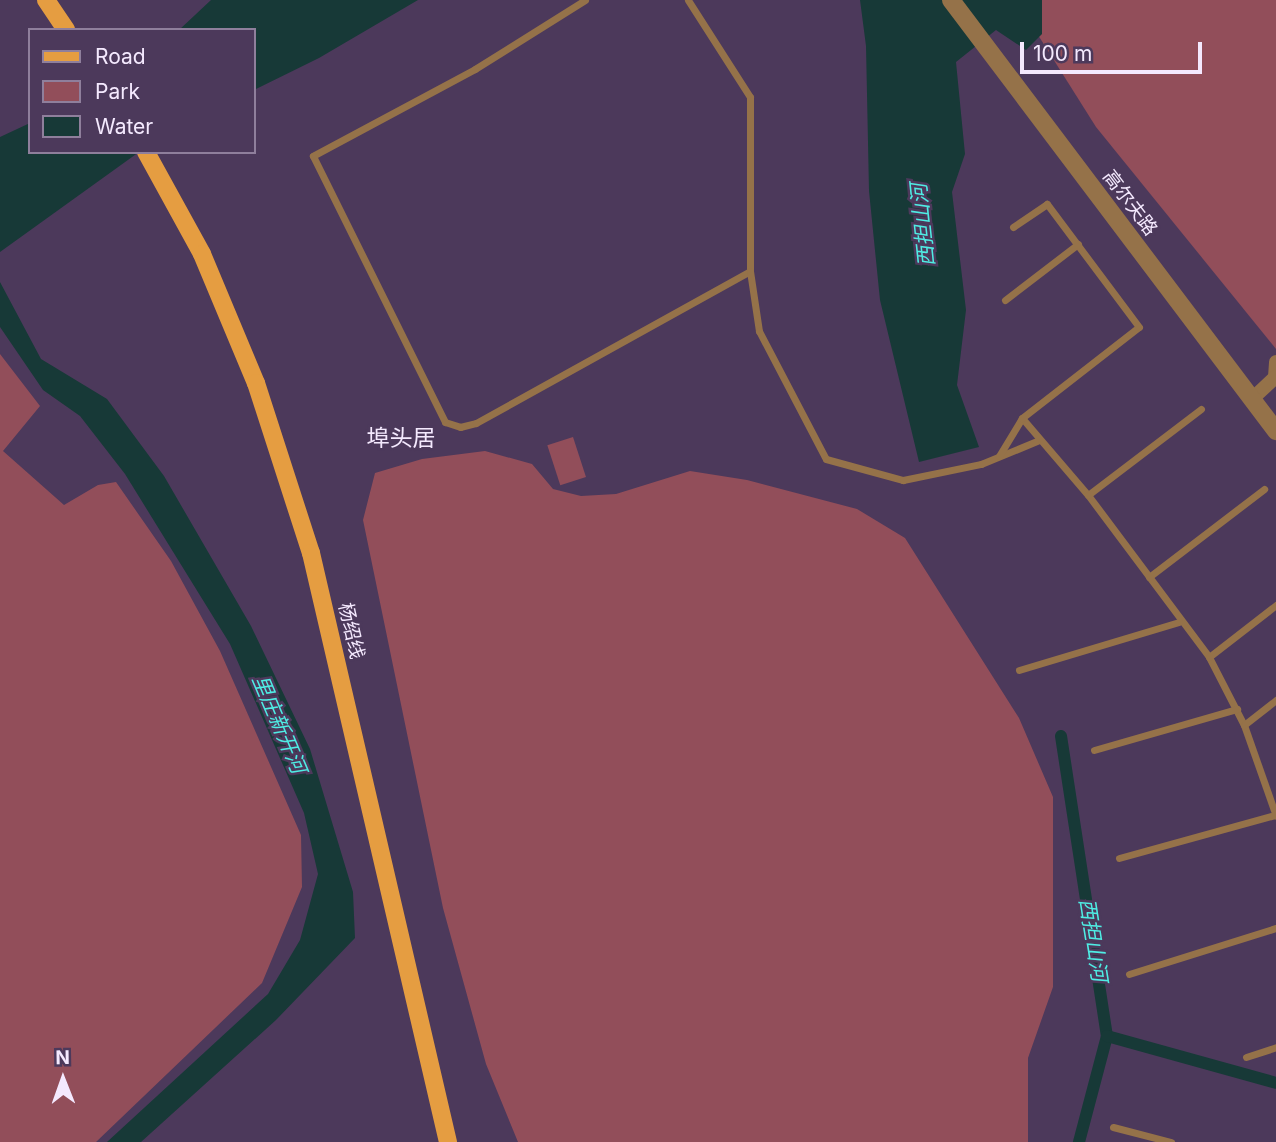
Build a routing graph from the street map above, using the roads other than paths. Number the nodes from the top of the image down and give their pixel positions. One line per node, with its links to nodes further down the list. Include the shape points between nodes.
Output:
1 (46, 0): 5 (main road)
2 (585, 0): 9 (lane, via 475,68 313,156 445,422 460,427 476,423)
3 (688, 0): 9 (lane, via 750,97)
4 (951, 0): 12 (street, 高尔夫路)
5 (65, 28)
6 (150, 159): 38 (main road, 杨绍线, via 202,254 256,383 311,553)
7 (1013, 227): 8 (lane, via 1047,204)
8 (1077, 244): 10 (lane); 14 (lane, via 1139,327)
9 (750, 271): 17 (lane, via 759,331 826,459 903,480)
10 (1005, 300)
11 (1275, 372): 12 (street)
12 (1252, 399): 15 (street, 高尔夫路)
13 (1200, 409): 19 (lane)
14 (1022, 418): 16 (lane); 17 (lane)
15 (1276, 431)
16 (1037, 441): 17 (lane); 19 (lane)
17 (999, 456)
18 (1264, 489): 20 (lane)
19 (1088, 495): 20 (lane)
20 (1149, 577): 22 (lane)
21 (1276, 605): 23 (lane)
22 (1179, 622): 23 (lane); 24 (lane)
23 (1209, 657): 26 (lane)
24 (1019, 670)
25 (1276, 700): 27 (lane)
26 (1237, 709): 27 (lane); 28 (lane)
27 (1244, 725): 30 (lane)
28 (1094, 750)
29 (1276, 786): 30 (lane)
30 (1268, 792): 31 (lane)
31 (1275, 816): 32 (lane)
32 (1119, 858)
33 (1276, 928): 34 (lane)
34 (1129, 974)
35 (1276, 1048): 36 (lane)
36 (1246, 1057)
37 (1113, 1127): 39 (lane)
38 (449, 1142)
39 (1171, 1142)

